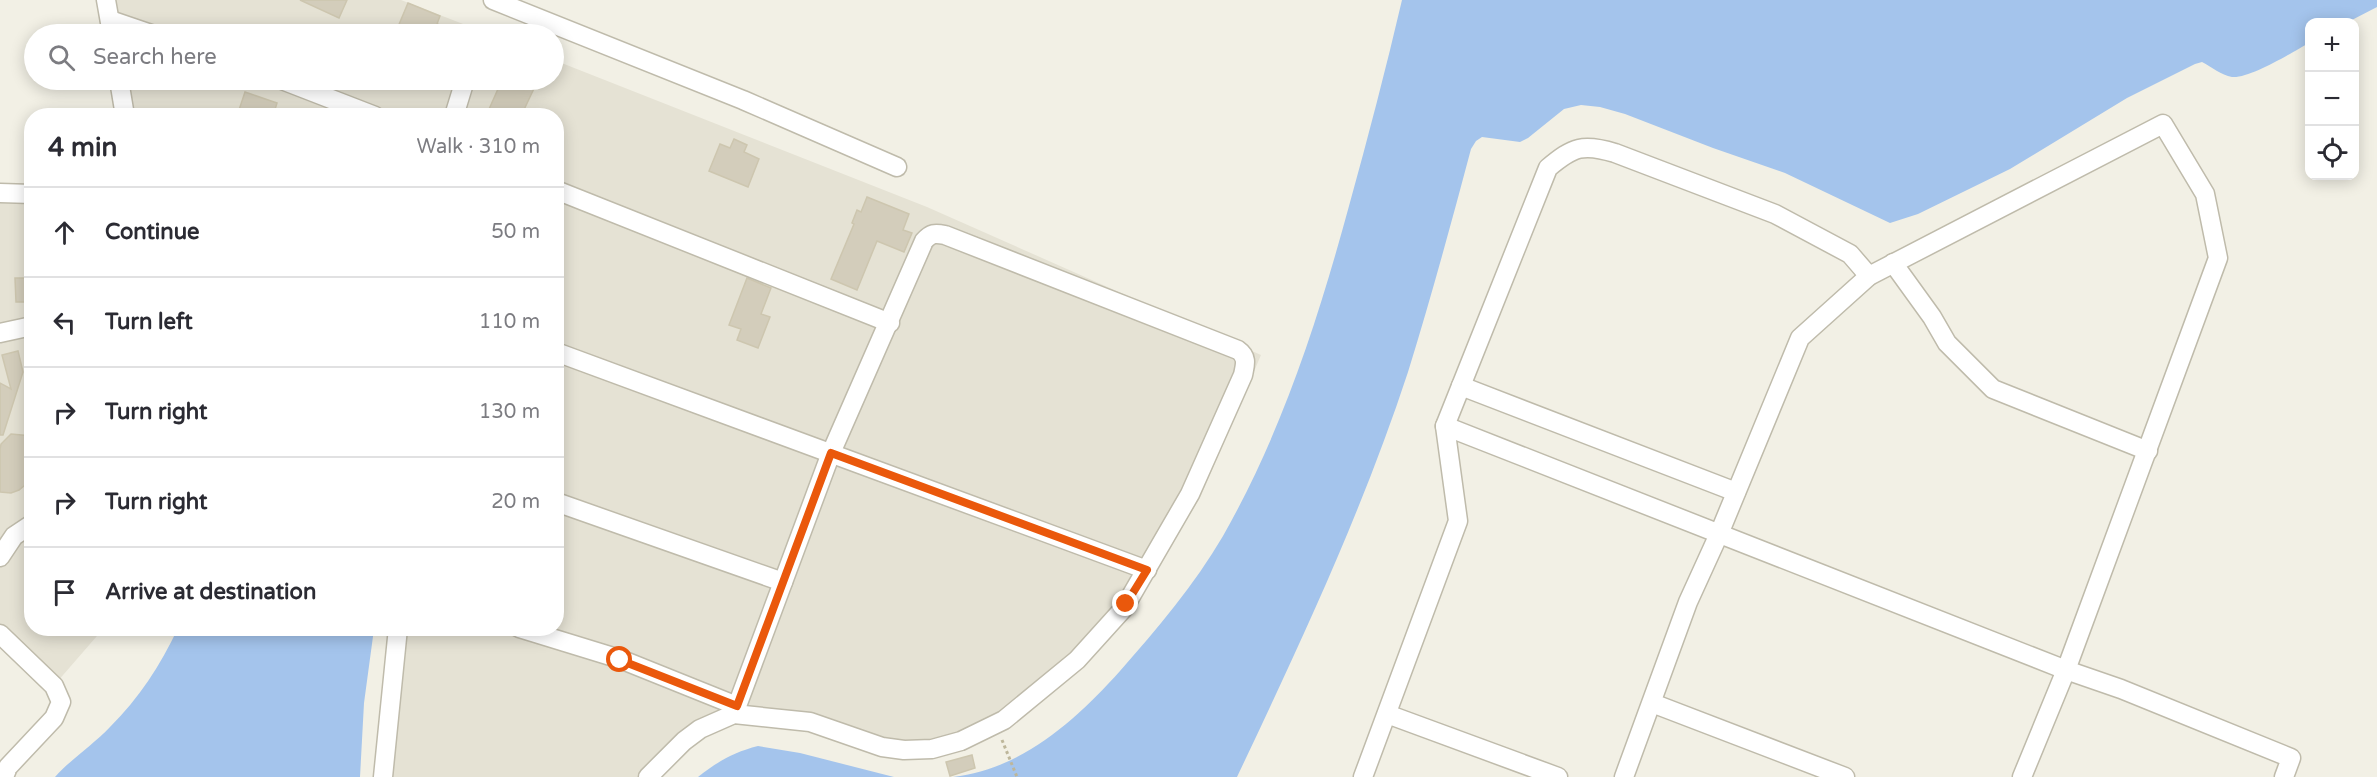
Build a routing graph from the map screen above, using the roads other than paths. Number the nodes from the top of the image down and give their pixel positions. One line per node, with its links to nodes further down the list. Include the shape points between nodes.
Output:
1 (106, 0): 3 (street)
2 (493, 0): 4 (street)
3 (110, 24)
4 (554, 24)
5 (564, 28): 12 (street, via 743,99)
6 (121, 90): 9 (street)
7 (308, 90): 10 (street)
8 (462, 90): 11 (street)
9 (124, 108)
10 (354, 108)
11 (456, 108)
12 (897, 167)
13 (0, 193): 15 (street)
14 (564, 193): 18 (street)
15 (24, 194)
16 (1893, 263): 17 (street); 24 (street, via 1947,343 1993,389); 24 (street, via 2163,124 2205,194 2218,258)
17 (1869, 276): 22 (street, via 1850,254 1775,214 1605,150 1594,147 1569,151 1548,168); 26 (street, via 1800,338)
18 (890, 323): 25 (street); 31 (street, via 924,241 935,233 1243,354 1243,375 1219,432)
19 (24, 328): 20 (street)
20 (0, 333)
21 (564, 355): 25 (street)
22 (1461, 386): 23 (street); 26 (street)
23 (1445, 426): 29 (street); 39 (street, via 1458,521)
24 (2148, 451): 36 (street)
25 (831, 453): 31 (street); 32 (street)
26 (1736, 492): 29 (street)
27 (564, 505): 32 (street)
28 (24, 529): 30 (street, via 14,536)
29 (1719, 534): 36 (street); 37 (street, via 1688,602)
30 (0, 557)
31 (1147, 570): 38 (street, via 1124,608 1077,660 1010,716 961,741 932,749 892,750 810,722)
32 (783, 582): 38 (street)
33 (0, 634): 41 (street, via 54,686 61,702 54,718 8,767)
34 (397, 636): 42 (street)
35 (544, 636): 38 (street, via 620,660)
36 (2066, 670): 48 (street); 49 (street, via 2291,758)
37 (1652, 703): 40 (street); 46 (street)
38 (735, 710): 43 (street, via 684,741)
39 (1387, 714): 44 (street); 45 (street)
40 (1808, 770): 47 (street)
41 (4, 777)
42 (383, 777)
43 (648, 777)
44 (1364, 777)
45 (1558, 777)
46 (1624, 777)
47 (1845, 777)
48 (2022, 777)
49 (2284, 777)

